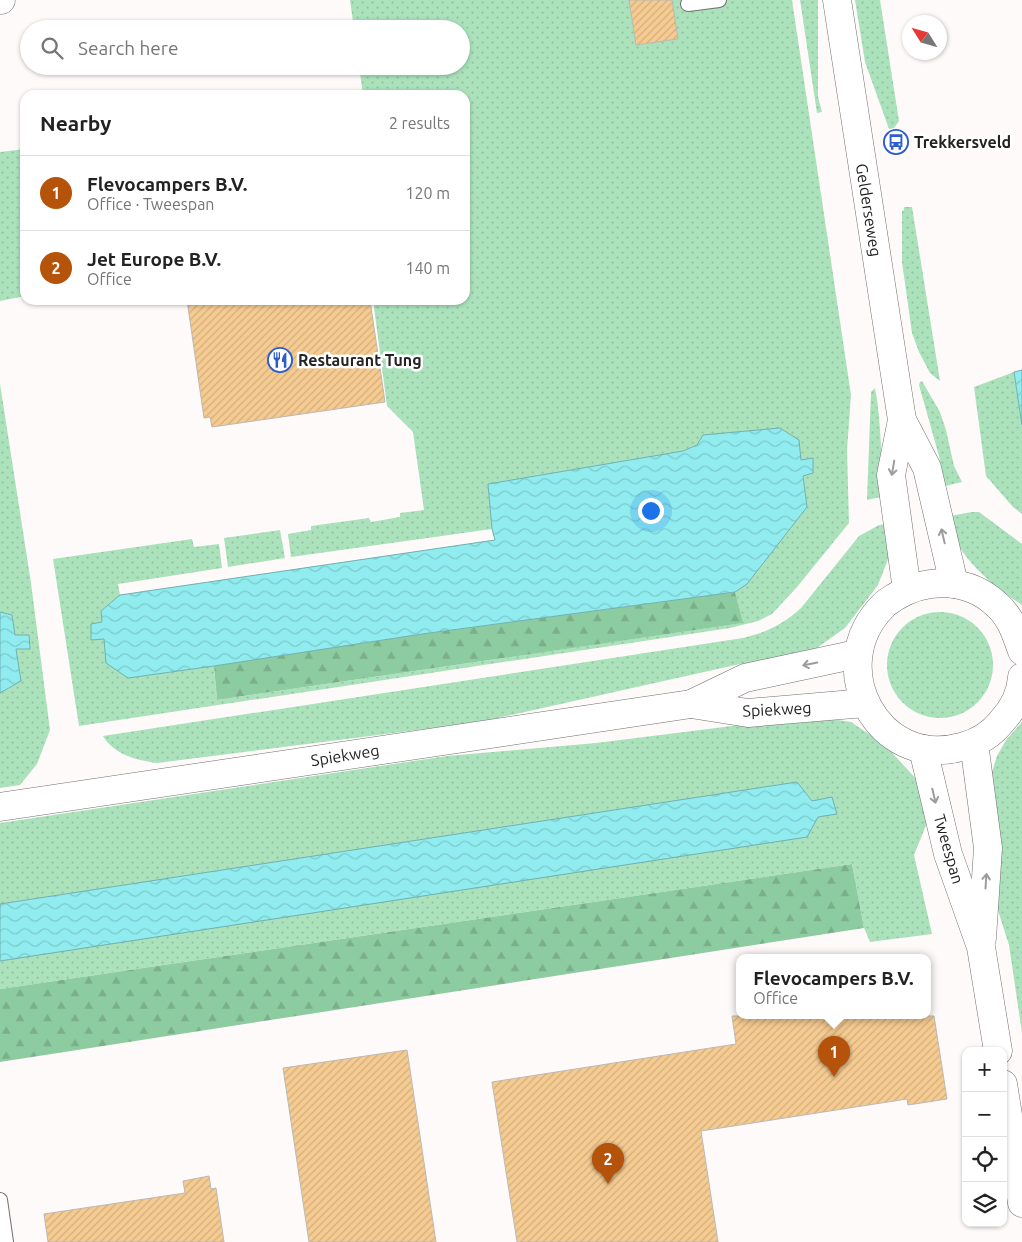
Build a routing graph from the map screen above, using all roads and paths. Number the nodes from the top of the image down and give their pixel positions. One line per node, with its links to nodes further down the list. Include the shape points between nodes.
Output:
1 (719, 0): 3 (lane)
2 (838, 0): 4 (main road, Gelderseweg)
3 (688, 4)
4 (902, 420): 5 (main road, Gelderseweg, one-way to 4, via 927,468); 6 (main road, Gelderseweg, one-way to 6, via 891,475)
5 (954, 584): 6 (main road, via 930,583); 7 (main road, via 977,591)
6 (907, 590): 9 (main road, via 883,605 866,627)
7 (1017, 624): 8 (main road)
8 (1022, 651)
9 (857, 654): 12 (main road, via 857,679); 13 (main road, Spiekweg, one-way to 13, via 745,678)
10 (1022, 677): 11 (main road)
11 (1022, 686): 14 (main road, via 1007,716 996,729)
12 (865, 703): 13 (main road, Spiekweg, via 748,713); 15 (main road, via 879,724 899,740)
13 (691, 704): 16 (main road, Spiekweg)
14 (974, 743): 15 (main road, via 949,750); 17 (main road, Tweespan, one-way to 14, via 988,848)
15 (923, 749): 17 (main road, Tweespan, one-way to 17, via 948,854)
16 (0, 807)
17 (981, 947): 18 (main road, Tweespan)
18 (997, 1047)
19 (1004, 1092): 21 (main road)
20 (0, 1200): 22 (lane)
21 (1022, 1203)
22 (6, 1242)

